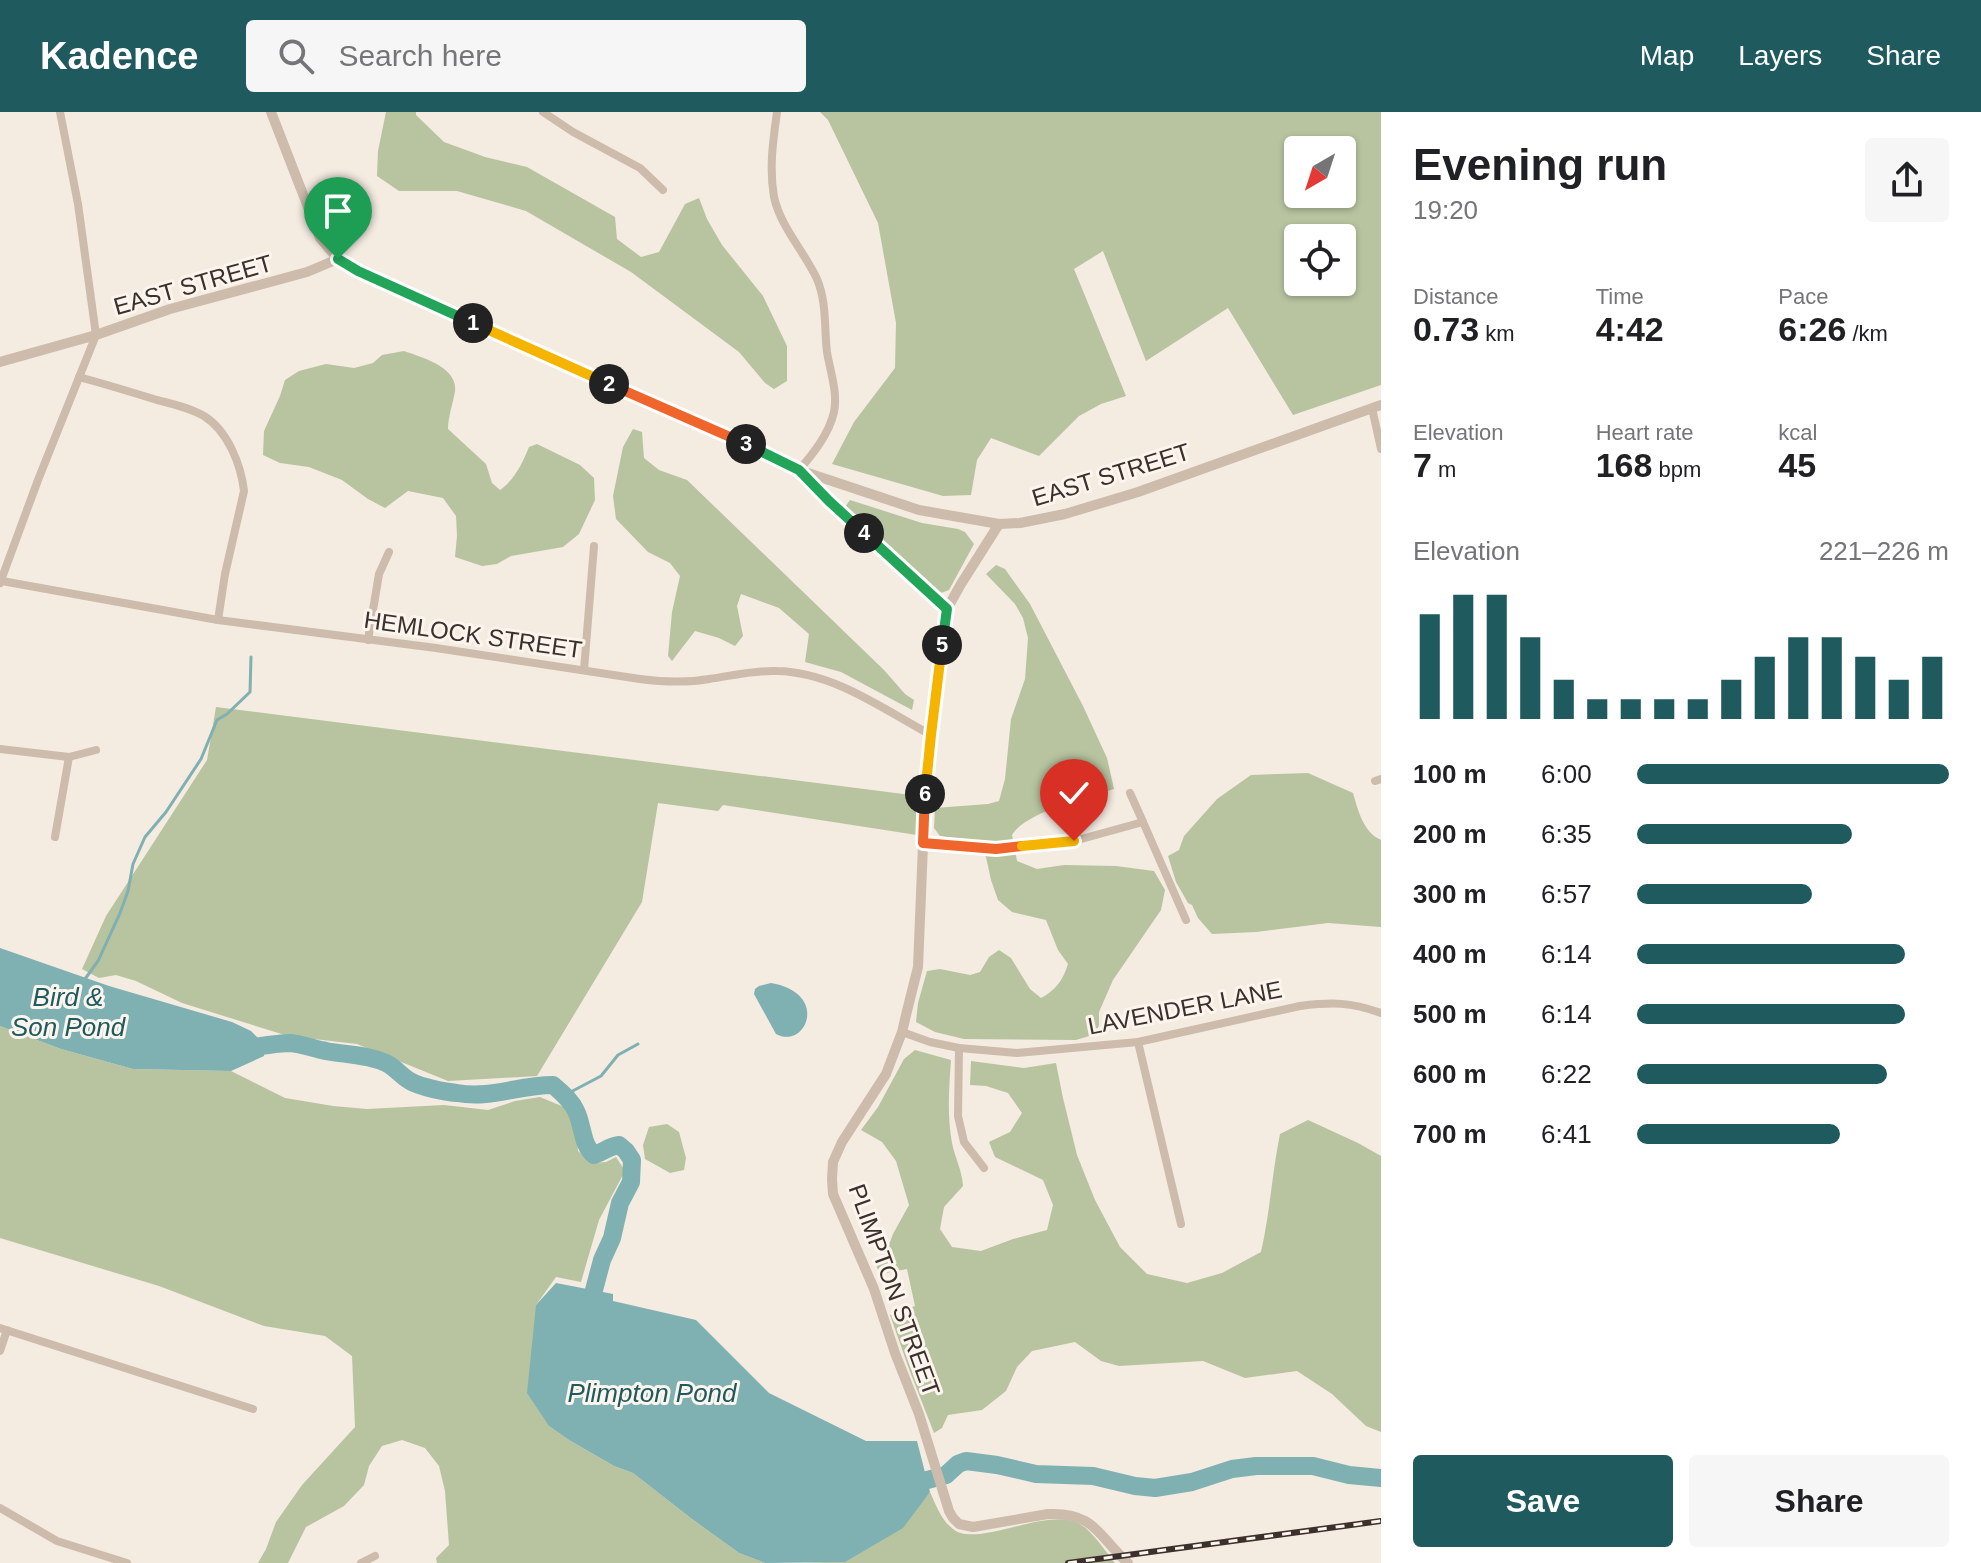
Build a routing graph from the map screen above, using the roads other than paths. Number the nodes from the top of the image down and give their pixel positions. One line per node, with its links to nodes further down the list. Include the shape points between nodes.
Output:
1 (60, 112): 7 (street)
2 (271, 112): 6 (street, via 320,238)
3 (543, 112): 5 (street, via 640,168)
4 (777, 112): 12 (street, via 770,167 775,201 823,295 835,397 828,428)
5 (663, 190)
6 (338, 259): 7 (street, EAST STREET); 12 (street, EAST STREET)
7 (96, 335): 8 (street, EAST STREET); 9 (street)
8 (0, 362)
9 (79, 377): 16 (street); 18 (street, via 187,408 206,417 228,441 244,491)
10 (1376, 407): 11 (street); 13 (street, EAST STREET, via 1138,492 1065,514)
11 (1381, 449)
12 (799, 470): 13 (street, EAST STREET, via 919,510); 17 (street)
13 (999, 524): 17 (street, PLIMPTON STREET)
14 (594, 546): 20 (street)
15 (389, 552): 19 (street, via 379,574)
16 (1, 582): 18 (street, HEMLOCK STREET)
17 (947, 609): 21 (street, PLIMPTON STREET)
18 (218, 620): 19 (street, HEMLOCK STREET)
19 (368, 640): 20 (street, HEMLOCK STREET)
20 (584, 670): 21 (street, HEMLOCK STREET, via 668,682 751,672 813,676)
21 (931, 735): 28 (street, PLIMPTON STREET)
22 (0, 749): 24 (street)
23 (96, 750): 24 (street)
24 (69, 757): 27 (street)
25 (1130, 793): 26 (street)
26 (1143, 822): 28 (street, via 1074,841 996,849); 29 (street)
27 (55, 837)
28 (923, 843): 31 (street, PLIMPTON STREET, via 918,967)
29 (1186, 920)
30 (1381, 1013): 32 (street, LAVENDER LANE, via 1346,1003 1312,1005)
31 (902, 1032): 33 (street, LAVENDER LANE); 43 (street, PLIMPTON STREET, via 886,1074 833,1162 833,1194 874,1289 949,1511 959,1524 973,1527 1048,1514 1074,1516 1092,1525)
32 (1138, 1042): 33 (street, LAVENDER LANE, via 1017,1053); 35 (street)
33 (959, 1048): 34 (street, via 958,1116 964,1142)
34 (984, 1168)
35 (1181, 1224)
36 (3, 1329): 37 (street); 38 (street)
37 (0, 1351)
38 (253, 1409)
39 (0, 1508): 41 (street, via 57,1541)
40 (375, 1556): 42 (street)
41 (127, 1563)
42 (361, 1563)
43 (1128, 1563)

